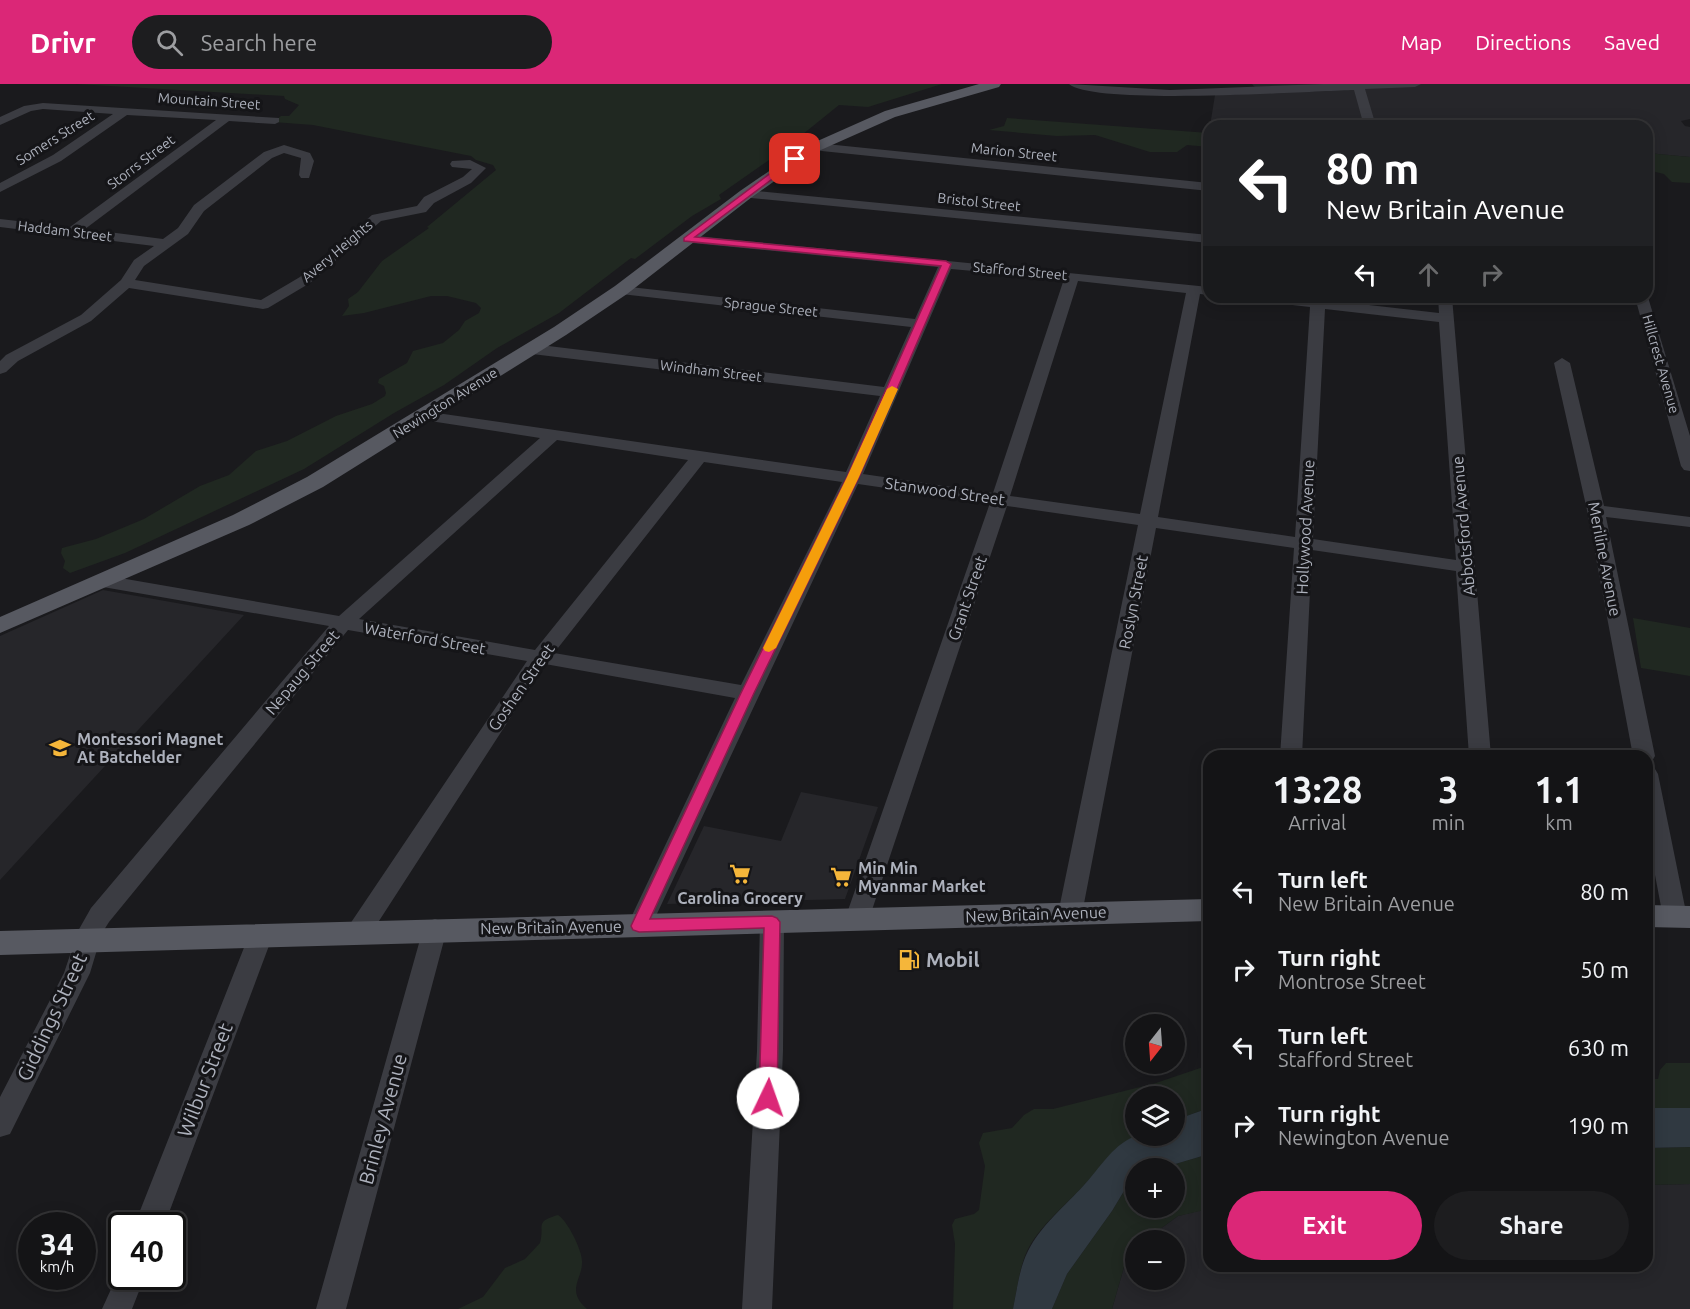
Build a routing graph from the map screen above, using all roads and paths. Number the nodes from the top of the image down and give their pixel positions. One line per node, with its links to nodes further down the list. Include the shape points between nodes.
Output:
1 (994, 84): 10 (main road, Newington Avenue, via 902,111)
2 (1075, 84): 4 (street, via 1170,93)
3 (1414, 84): 4 (street)
4 (1359, 86): 8 (street)
5 (125, 111): 6 (street, Mountain Street); 9 (street, Mountain Street, via 33,106); 14 (street, Somers Street, via 57,158)
6 (227, 117): 7 (street, Mountain Street); 17 (street, Storrs Street)
7 (275, 120)
8 (1369, 120)
9 (0, 121)
10 (816, 147): 13 (street, Marion Street); 15 (main road, Newington Avenue)
11 (456, 164): 23 (street, Avery Heights, via 480,168 421,209 377,218 305,280 263,305)
12 (305, 175): 20 (street, via 306,156 284,149 268,154 199,208 183,231)
13 (1203, 185)
14 (0, 188)
15 (746, 194): 18 (main road, Newington Avenue); 19 (street, Bristol Street)
16 (0, 223): 17 (street, Haddam Street)
17 (73, 232): 20 (street, Haddam Street)
18 (687, 239): 21 (street, Stafford Street); 24 (main road, Newington Avenue)
19 (1203, 239)
20 (166, 243): 23 (street, via 139,263)
21 (946, 264): 22 (street, Stafford Street); 31 (street)
22 (1072, 276): 25 (street, Stafford Street); 41 (street, Grant Street)
23 (126, 283): 34 (street, via 86,318 12,358)
24 (621, 290): 31 (street, Sprague Street); 32 (main road, Newington Avenue)
25 (1202, 290): 43 (street, Roslyn Street)
26 (1318, 303): 45 (street, Hollywood Avenue)
27 (1333, 303): 30 (street)
28 (1445, 303): 30 (street, Abbotsford Avenue)
29 (1644, 303): 39 (street, Hillcrest Avenue)
30 (1446, 318): 46 (street, Abbotsford Avenue)
31 (921, 324): 35 (street)
32 (532, 349): 35 (street, Windham Street); 36 (main road, Newington Avenue)
33 (1562, 363): 42 (street, Meriline Avenue)
34 (0, 369)
35 (891, 393): 40 (street)
36 (423, 417): 37 (street, Stanwood Street); 47 (main road, Newington Avenue, via 286,498)
37 (553, 435): 38 (street, Stanwood Street); 48 (street, Nepaug Street)
38 (700, 455): 40 (street, Stanwood Street); 50 (street, Goshen Street)
39 (1690, 466)
40 (853, 477): 41 (street, Stanwood Street); 51 (street)
41 (1000, 499): 43 (street, Stanwood Street); 59 (street, Grant Street)
42 (1596, 510): 44 (street); 54 (street, Meriline Avenue)
43 (1149, 520): 45 (street, Stanwood Street); 57 (street, Roslyn Street)
44 (1690, 522)
45 (1304, 543): 46 (street, Stanwood Street); 52 (street, Hollywood Avenue)
46 (1466, 567): 53 (street, Abbotsford Avenue)
47 (103, 581): 48 (street, Waterford Street); 49 (main road, Newington Avenue)
48 (343, 623): 50 (street, Waterford Street); 65 (street, Nepaug Street, via 100,915)
49 (0, 626)
50 (539, 658): 51 (street, Waterford Street); 63 (street, Goshen Street)
51 (748, 693): 61 (street)
52 (1291, 750)
53 (1480, 750)
54 (1643, 750)
55 (1653, 810): 58 (street)
56 (1203, 910): 57 (main road, New Britain Avenue)
57 (1070, 914): 59 (main road, New Britain Avenue)
58 (1671, 917)
59 (857, 920): 60 (main road, New Britain Avenue)
60 (772, 922): 61 (main road, New Britain Avenue); 72 (street)
61 (639, 926): 62 (main road, New Britain Avenue)
62 (435, 929): 63 (main road, New Britain Avenue); 71 (street, Brinley Avenue)
63 (359, 932): 64 (main road, New Britain Avenue)
64 (261, 935): 65 (main road, New Britain Avenue); 68 (street, Wilbur Street)
65 (86, 940): 66 (main road, New Britain Avenue); 67 (street, Giddings Street, via 77,973)
66 (0, 943)
67 (0, 1125)
68 (154, 1212)
69 (124, 1290): 70 (street)
70 (117, 1309)
71 (331, 1309)
72 (757, 1309)

